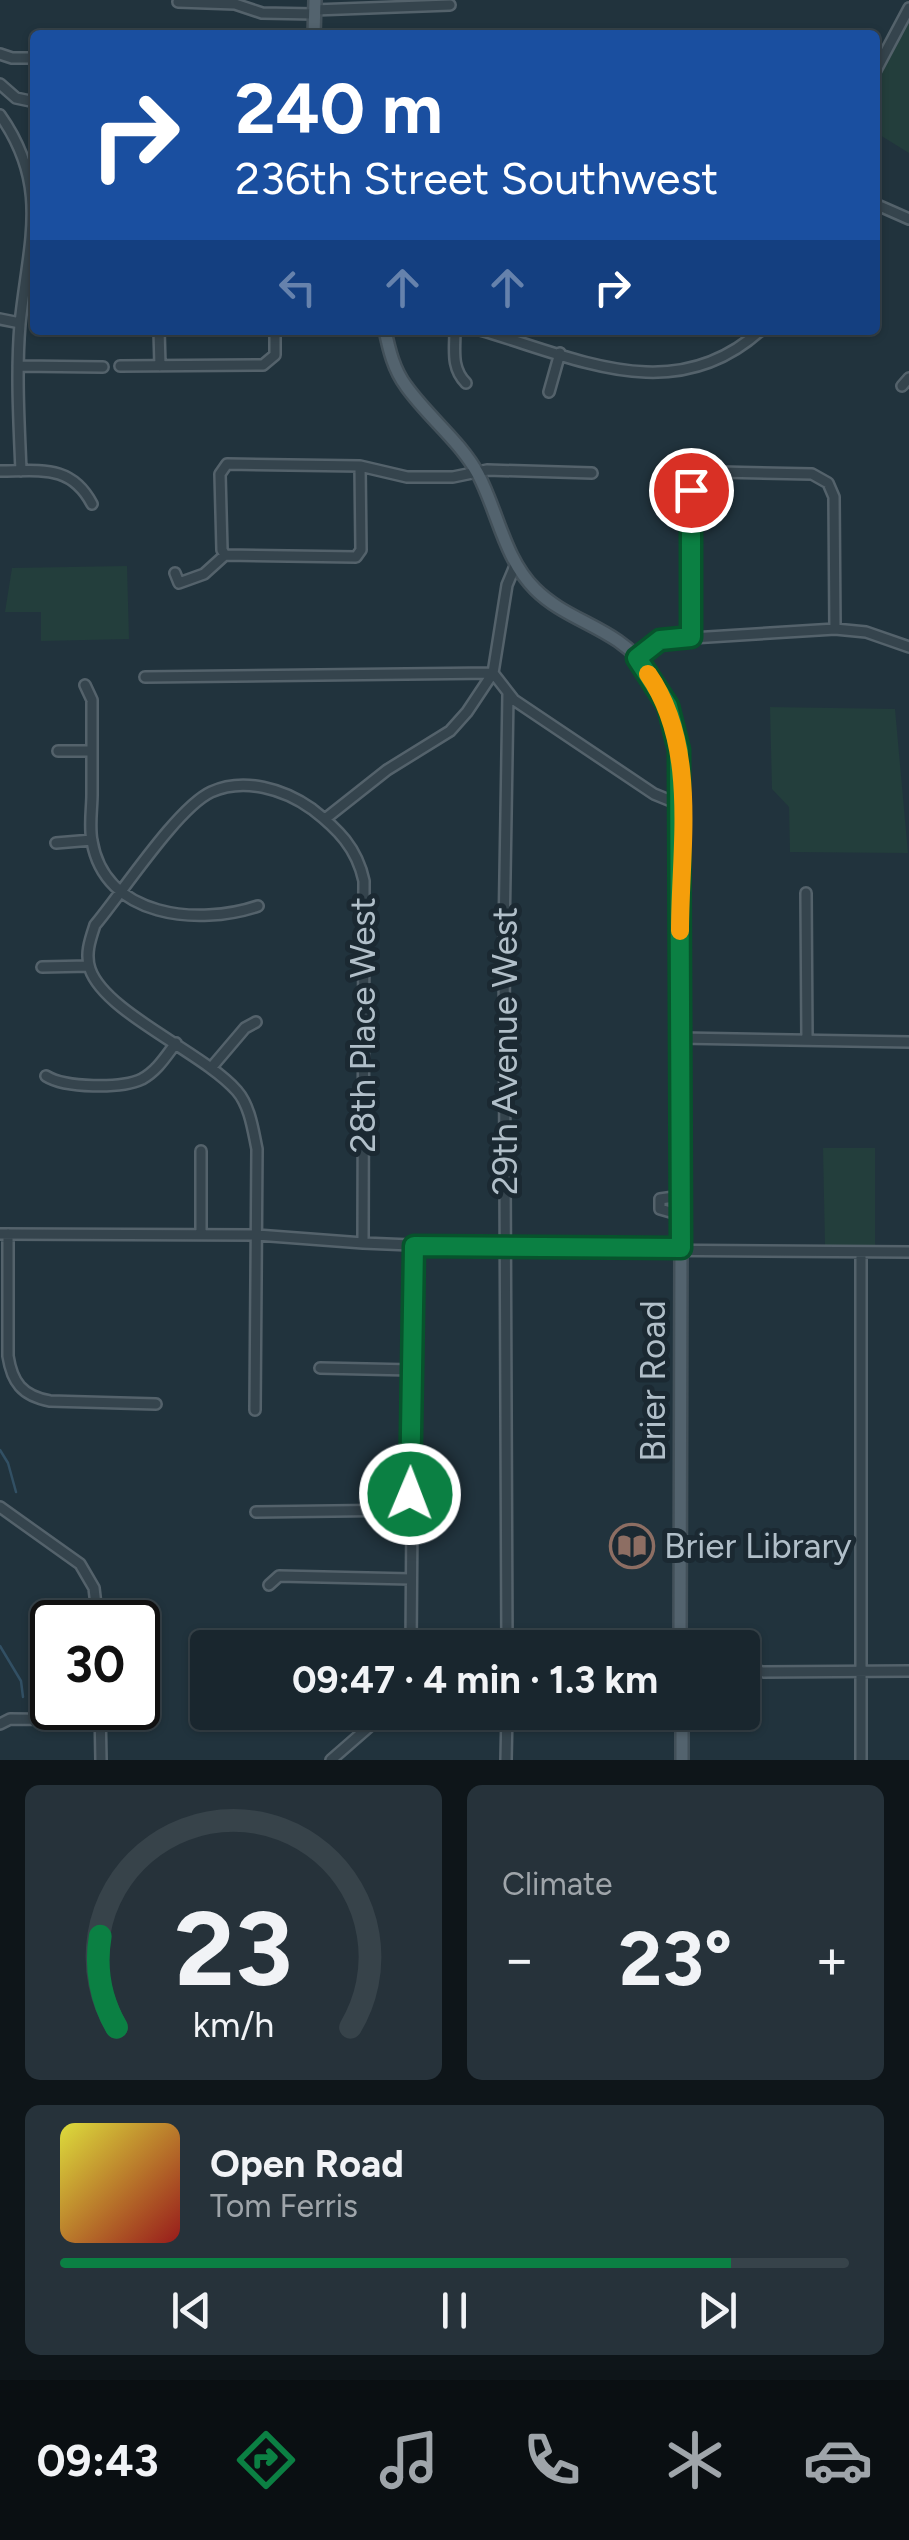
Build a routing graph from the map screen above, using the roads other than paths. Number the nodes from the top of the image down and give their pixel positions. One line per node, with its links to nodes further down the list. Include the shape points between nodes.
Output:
1 (178, 2): 3 (street, via 236,4 262,13)
2 (450, 5): 3 (street)
3 (314, 8)
4 (909, 8): 7 (street)
5 (0, 54): 6 (street)
6 (30, 58)
7 (880, 63)
8 (0, 84): 9 (street)
9 (30, 101)
10 (0, 115): 11 (street, via 22,151)
11 (30, 185)
12 (880, 206): 13 (street)
13 (909, 219)
14 (30, 227): 16 (street)
15 (0, 319): 16 (street)
16 (20, 323): 24 (street)
17 (159, 335): 26 (street)
18 (275, 335): 26 (street, via 275,355 263,365)
19 (387, 335): 33 (main road, Brier Road, via 399,376)
20 (455, 335): 28 (street, via 454,363)
21 (506, 335): 23 (street)
22 (754, 335): 23 (street, via 700,368 662,374)
23 (560, 353): 29 (street)
24 (18, 366): 27 (street); 32 (street)
25 (120, 366): 26 (street)
26 (160, 366)
27 (103, 367)
28 (466, 383)
29 (549, 392)
30 (360, 466): 33 (street, via 407,477); 36 (street, via 356,557); 36 (street, via 228,464 220,474)
31 (0, 471): 32 (street)
32 (22, 471): 35 (street, via 64,474 83,487)
33 (477, 472): 34 (street); 37 (main road, Brier Road)
34 (592, 473)
35 (92, 504)
36 (225, 555): 38 (street, via 179,584)
37 (515, 566): 42 (main road, Brier Road, via 562,612); 43 (street)
38 (175, 573)
39 (835, 629): 40 (street); 40 (street, via 834,497 828,484 812,474 719,472 695,483 689,497); 41 (street)
40 (691, 637): 42 (street, via 660,640)
41 (909, 647)
42 (637, 658): 49 (main road, Brier Road, via 676,728)
43 (492, 673): 44 (street); 46 (street); 50 (street, via 450,730)
44 (145, 677)
45 (86, 686): 48 (street)
46 (508, 694): 49 (street); 73 (street, 29th Avenue West)
47 (58, 751): 48 (street)
48 (92, 751): 51 (street)
49 (681, 806): 59 (main road, Brier Road)
50 (325, 819): 53 (street, 28th Place West, via 277,790 235,786 210,792 186,810); 71 (street, 28th Place West, via 354,850 364,882)
51 (92, 840): 52 (street); 53 (street, via 100,866)
52 (56, 843)
53 (123, 891): 55 (street, via 152,911 176,915); 56 (street, 28th Place West, via 96,925)
54 (806, 892): 60 (street)
55 (258, 906)
56 (89, 966): 57 (street); 62 (street, via 106,995)
57 (42, 968)
58 (256, 1022): 63 (street)
59 (680, 1038): 60 (street); 66 (main road, Brier Road)
60 (807, 1040): 61 (street)
61 (909, 1042)
62 (176, 1043): 63 (street); 64 (street, via 144,1078 126,1084 59,1084)
63 (211, 1068): 70 (street, via 240,1094 252,1124)
64 (46, 1076)
65 (200, 1151): 69 (street)
66 (675, 1197): 67 (main road, Brier Road); 67 (street, via 660,1199 660,1209)
67 (675, 1214): 74 (main road, Brier Road)
68 (4, 1234): 69 (street); 79 (street, via 8,1356 18,1386 50,1401)
69 (200, 1234): 70 (street)
70 (256, 1235): 71 (street); 80 (street)
71 (363, 1244): 72 (street)
72 (414, 1246): 73 (street); 78 (street)
73 (506, 1248): 74 (street); 88 (street, 29th Avenue West)
74 (681, 1248): 75 (street); 89 (main road, Brier Road)
75 (862, 1252): 76 (street); 91 (street)
76 (909, 1252)
77 (320, 1368): 78 (street)
78 (412, 1370): 82 (street)
79 (156, 1404)
80 (255, 1410)
81 (0, 1507): 86 (street, via 80,1564)
82 (410, 1510): 83 (street); 84 (street)
83 (256, 1512)
84 (411, 1580): 85 (street, via 278,1576); 87 (street)
85 (269, 1585)
86 (95, 1600)
87 (411, 1630)
88 (507, 1630)
89 (680, 1630)
90 (760, 1672): 91 (street)
91 (861, 1672): 92 (street); 103 (street)
92 (909, 1672)
93 (30, 1719): 94 (street)
94 (0, 1724)
95 (100, 1730): 99 (street)
96 (365, 1730): 100 (street)
97 (507, 1730): 101 (street)
98 (682, 1730): 102 (main road)
99 (101, 1760)
100 (331, 1760)
101 (506, 1760)
102 (682, 1760)
103 (861, 1760)

